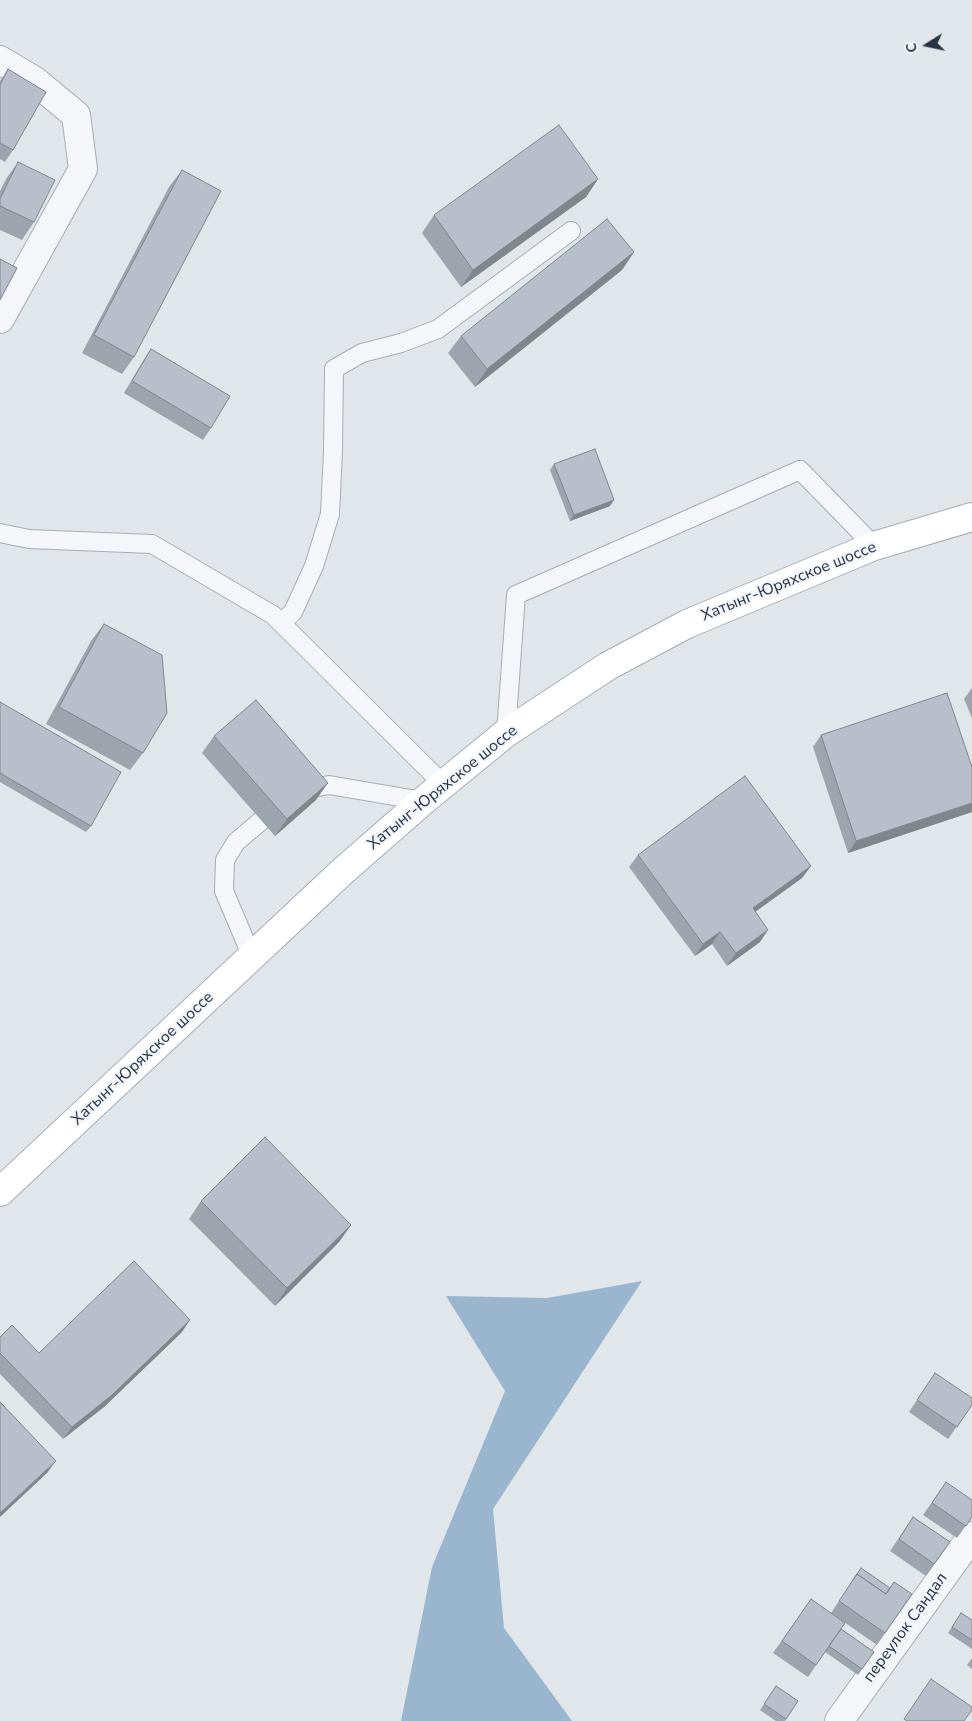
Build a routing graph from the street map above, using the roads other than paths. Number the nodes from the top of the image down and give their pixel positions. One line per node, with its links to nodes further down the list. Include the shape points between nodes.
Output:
1 (0, 60): 3 (street, via 35,81 76,115 84,169)
2 (571, 231): 7 (lane, via 438,329 401,344 362,353 334,369 330,514 314,566 293,612)
3 (0, 319)
4 (972, 517): 6 (main road, Хатынг-Юряхское шоссе)
5 (0, 533): 7 (lane, via 29,540 152,544 273,615)
6 (874, 546): 8 (main road, Хатынг-Юряхское шоссе, via 688,624 608,666); 8 (lane, via 800,470 516,595)
7 (281, 623): 10 (lane)
8 (506, 733): 10 (main road, Хатынг-Юряхское шоссе)
9 (306, 789): 10 (lane, via 329,785)
10 (433, 793): 12 (main road, Хатынг-Юряхское шоссе, via 343,871)
11 (261, 822): 12 (lane, via 236,842 225,860 224,891)
12 (252, 958): 13 (main road, Хатынг-Юряхское шоссе)
13 (0, 1192)
14 (972, 1536): 15 (street, переулок Сандал)
15 (839, 1721)

